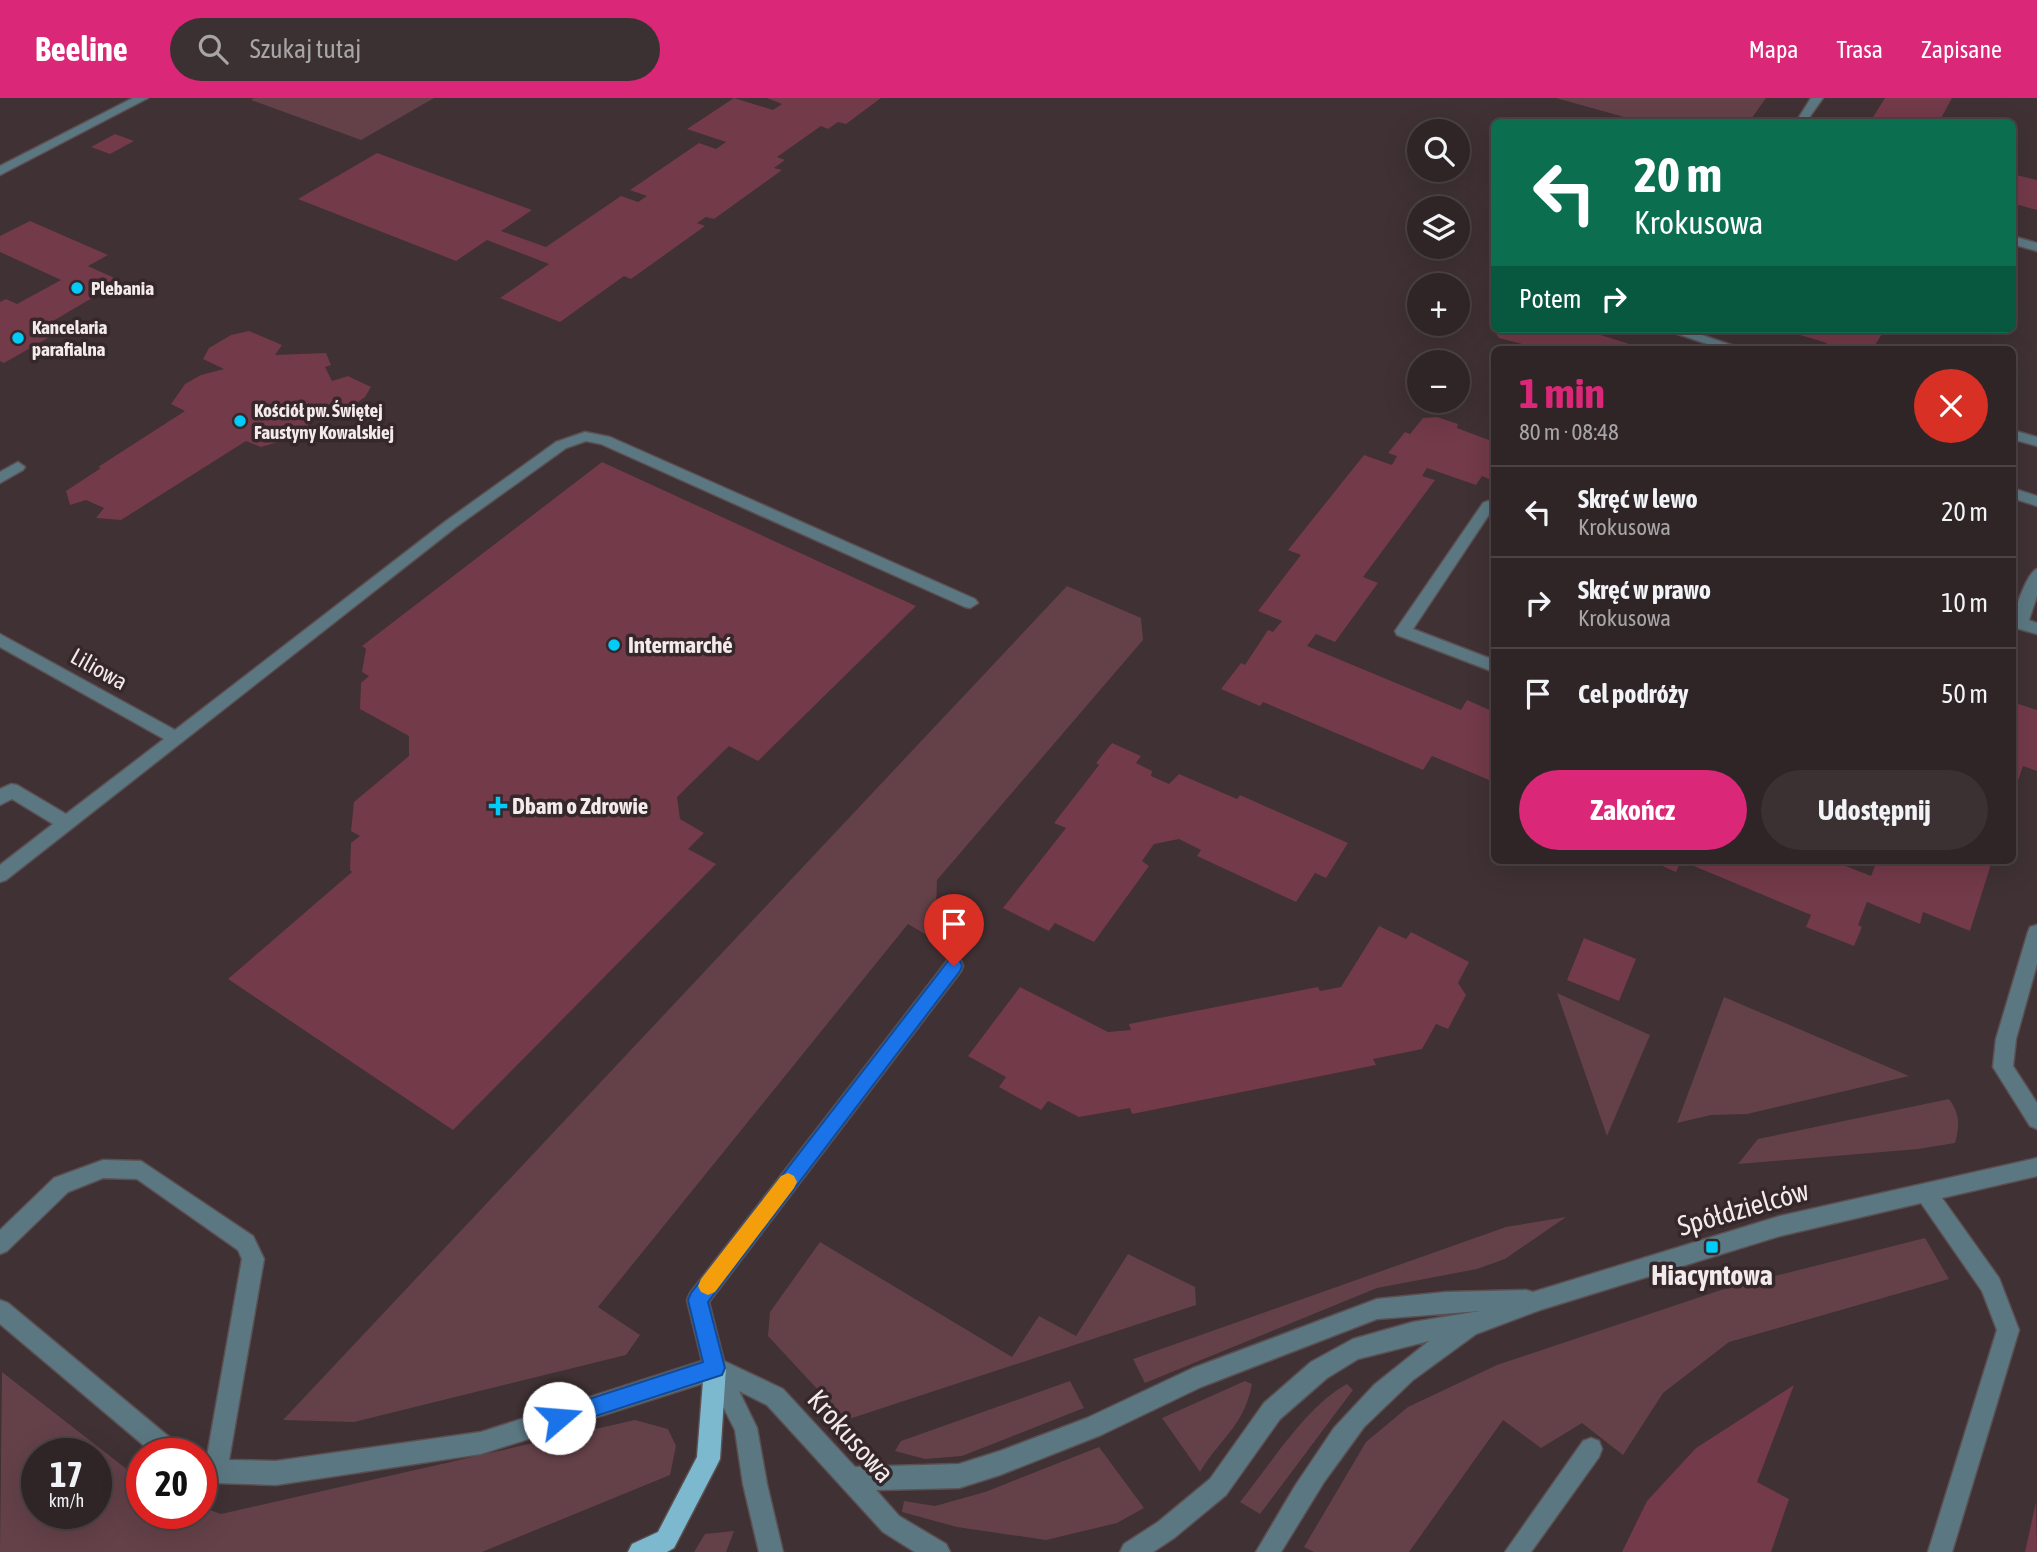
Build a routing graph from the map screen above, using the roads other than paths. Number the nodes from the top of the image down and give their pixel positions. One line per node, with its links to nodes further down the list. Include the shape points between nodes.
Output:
1 (142, 98): 4 (street)
2 (1817, 98): 3 (street)
3 (1803, 119)
4 (0, 171)
5 (2016, 241): 6 (street)
6 (2037, 247)
7 (1683, 333): 8 (street)
8 (1726, 346)
9 (2016, 435): 10 (street)
10 (2037, 442)
11 (18, 467): 12 (street)
12 (0, 478)
13 (2016, 494): 14 (street)
14 (2037, 501)
15 (1488, 506): 21 (street, via 1404,631)
16 (2037, 574): 18 (street)
17 (970, 603): 22 (street, via 605,440 585,436 561,445 451,524)
18 (2016, 622): 19 (street)
19 (2037, 629)
20 (0, 640): 22 (street, Liliowa)
21 (1491, 665)
22 (176, 738): 24 (street)
23 (0, 798): 24 (street, via 11,790)
24 (66, 823): 25 (street)
25 (0, 875)
26 (2037, 932): 28 (street, via 2006,1039 2003,1067)
27 (954, 966): 35 (street, via 698,1300)
28 (2037, 1120)
29 (2037, 1167): 30 (street, Spółdzielców)
30 (1925, 1191): 32 (street, Spółdzielców, via 1780,1226); 47 (street, via 1991,1285 2008,1330)
31 (0, 1244): 37 (street, via 61,1185 103,1169 141,1170 246,1243 253,1259)
32 (1540, 1300): 34 (street, Spółdzielców); 40 (street, via 1446,1301 1377,1309 1293,1339 1000,1463 959,1476)
33 (0, 1310): 36 (street)
34 (1471, 1325): 44 (street, Spółdzielców, via 1382,1340 1319,1370 1272,1411 1218,1487); 45 (street, Spółdzielców, via 1369,1404 1319,1468)
35 (715, 1368): 39 (street, via 481,1443 276,1473); 40 (street, Krokusowa, via 775,1397); 41 (main road, via 708,1459 666,1540); 42 (street, via 746,1428)
36 (153, 1438)
37 (215, 1438)
38 (1591, 1449): 46 (street)
39 (217, 1469)
40 (850, 1479): 43 (street, Krokusowa, via 891,1524)
41 (640, 1552)
42 (771, 1552)
43 (938, 1552)
44 (1132, 1552)
45 (1268, 1552)
46 (1517, 1552)
47 (1940, 1552)

